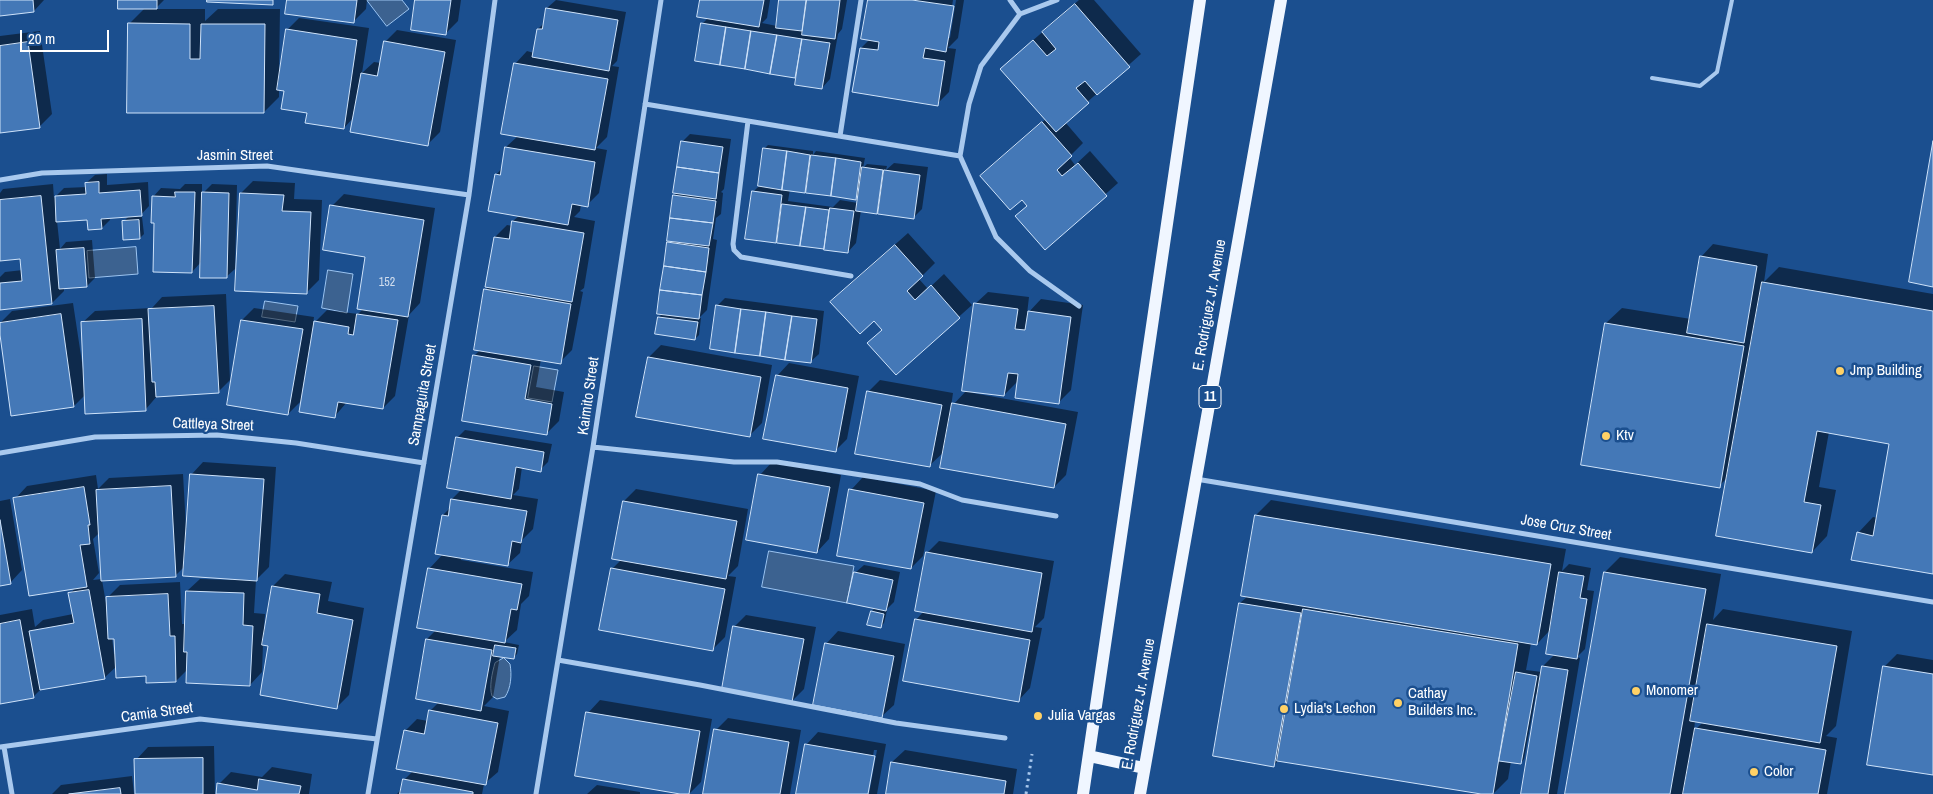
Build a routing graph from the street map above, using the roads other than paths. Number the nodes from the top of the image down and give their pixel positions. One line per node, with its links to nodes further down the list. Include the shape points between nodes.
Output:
1 (495, 0): 16 (street, Sampaguita Street)
2 (661, 0): 11 (street, Kaimito Street)
3 (861, 0): 13 (street)
4 (1010, 0): 9 (street)
5 (1056, 0): 9 (street)
6 (1200, 0): 29 (main road)
7 (1281, 0): 22 (main road, E. Rodriguez Jr. Avenue / 11)
8 (1732, 0): 10 (lane, via 1717,72 1700,86)
9 (1020, 14): 14 (street, via 981,66 969,104)
10 (1652, 78)
11 (645, 104): 12 (street); 19 (street, Kaimito Street)
12 (748, 121): 13 (street); 17 (street, via 734,250 741,257)
13 (840, 136): 14 (street)
14 (960, 156): 18 (street, via 996,237 1030,271)
15 (0, 180): 16 (street, Jasmin Street, via 42,173 267,166)
16 (469, 195): 21 (street, Sampaguita Street)
17 (851, 276)
18 (1079, 306)
19 (594, 447): 23 (street, via 734,462 777,462 920,484 962,500); 25 (street, Kaimito Street)
20 (0, 452): 21 (street, Cattleya Street, via 94,437 217,435 296,443)
21 (424, 463): 27 (street, Sampaguita Street)
22 (1196, 479): 24 (street, Jose Cruz Street); 30 (main road, E. Rodriguez Jr. Avenue / 11)
23 (1056, 516)
24 (1933, 602)
25 (558, 660): 26 (street, via 904,724); 33 (street, Kaimito Street)
26 (1005, 738)
27 (378, 740): 28 (street, Camia Street, via 200,719); 32 (street, Sampaguita Street)
28 (2, 747): 31 (street)
29 (1089, 756): 30 (main road); 34 (main road)
30 (1144, 768): 35 (main road, E. Rodriguez Jr. Avenue / 11)
31 (12, 794)
32 (368, 794)
33 (536, 794)
34 (1083, 794)
35 (1140, 794)

